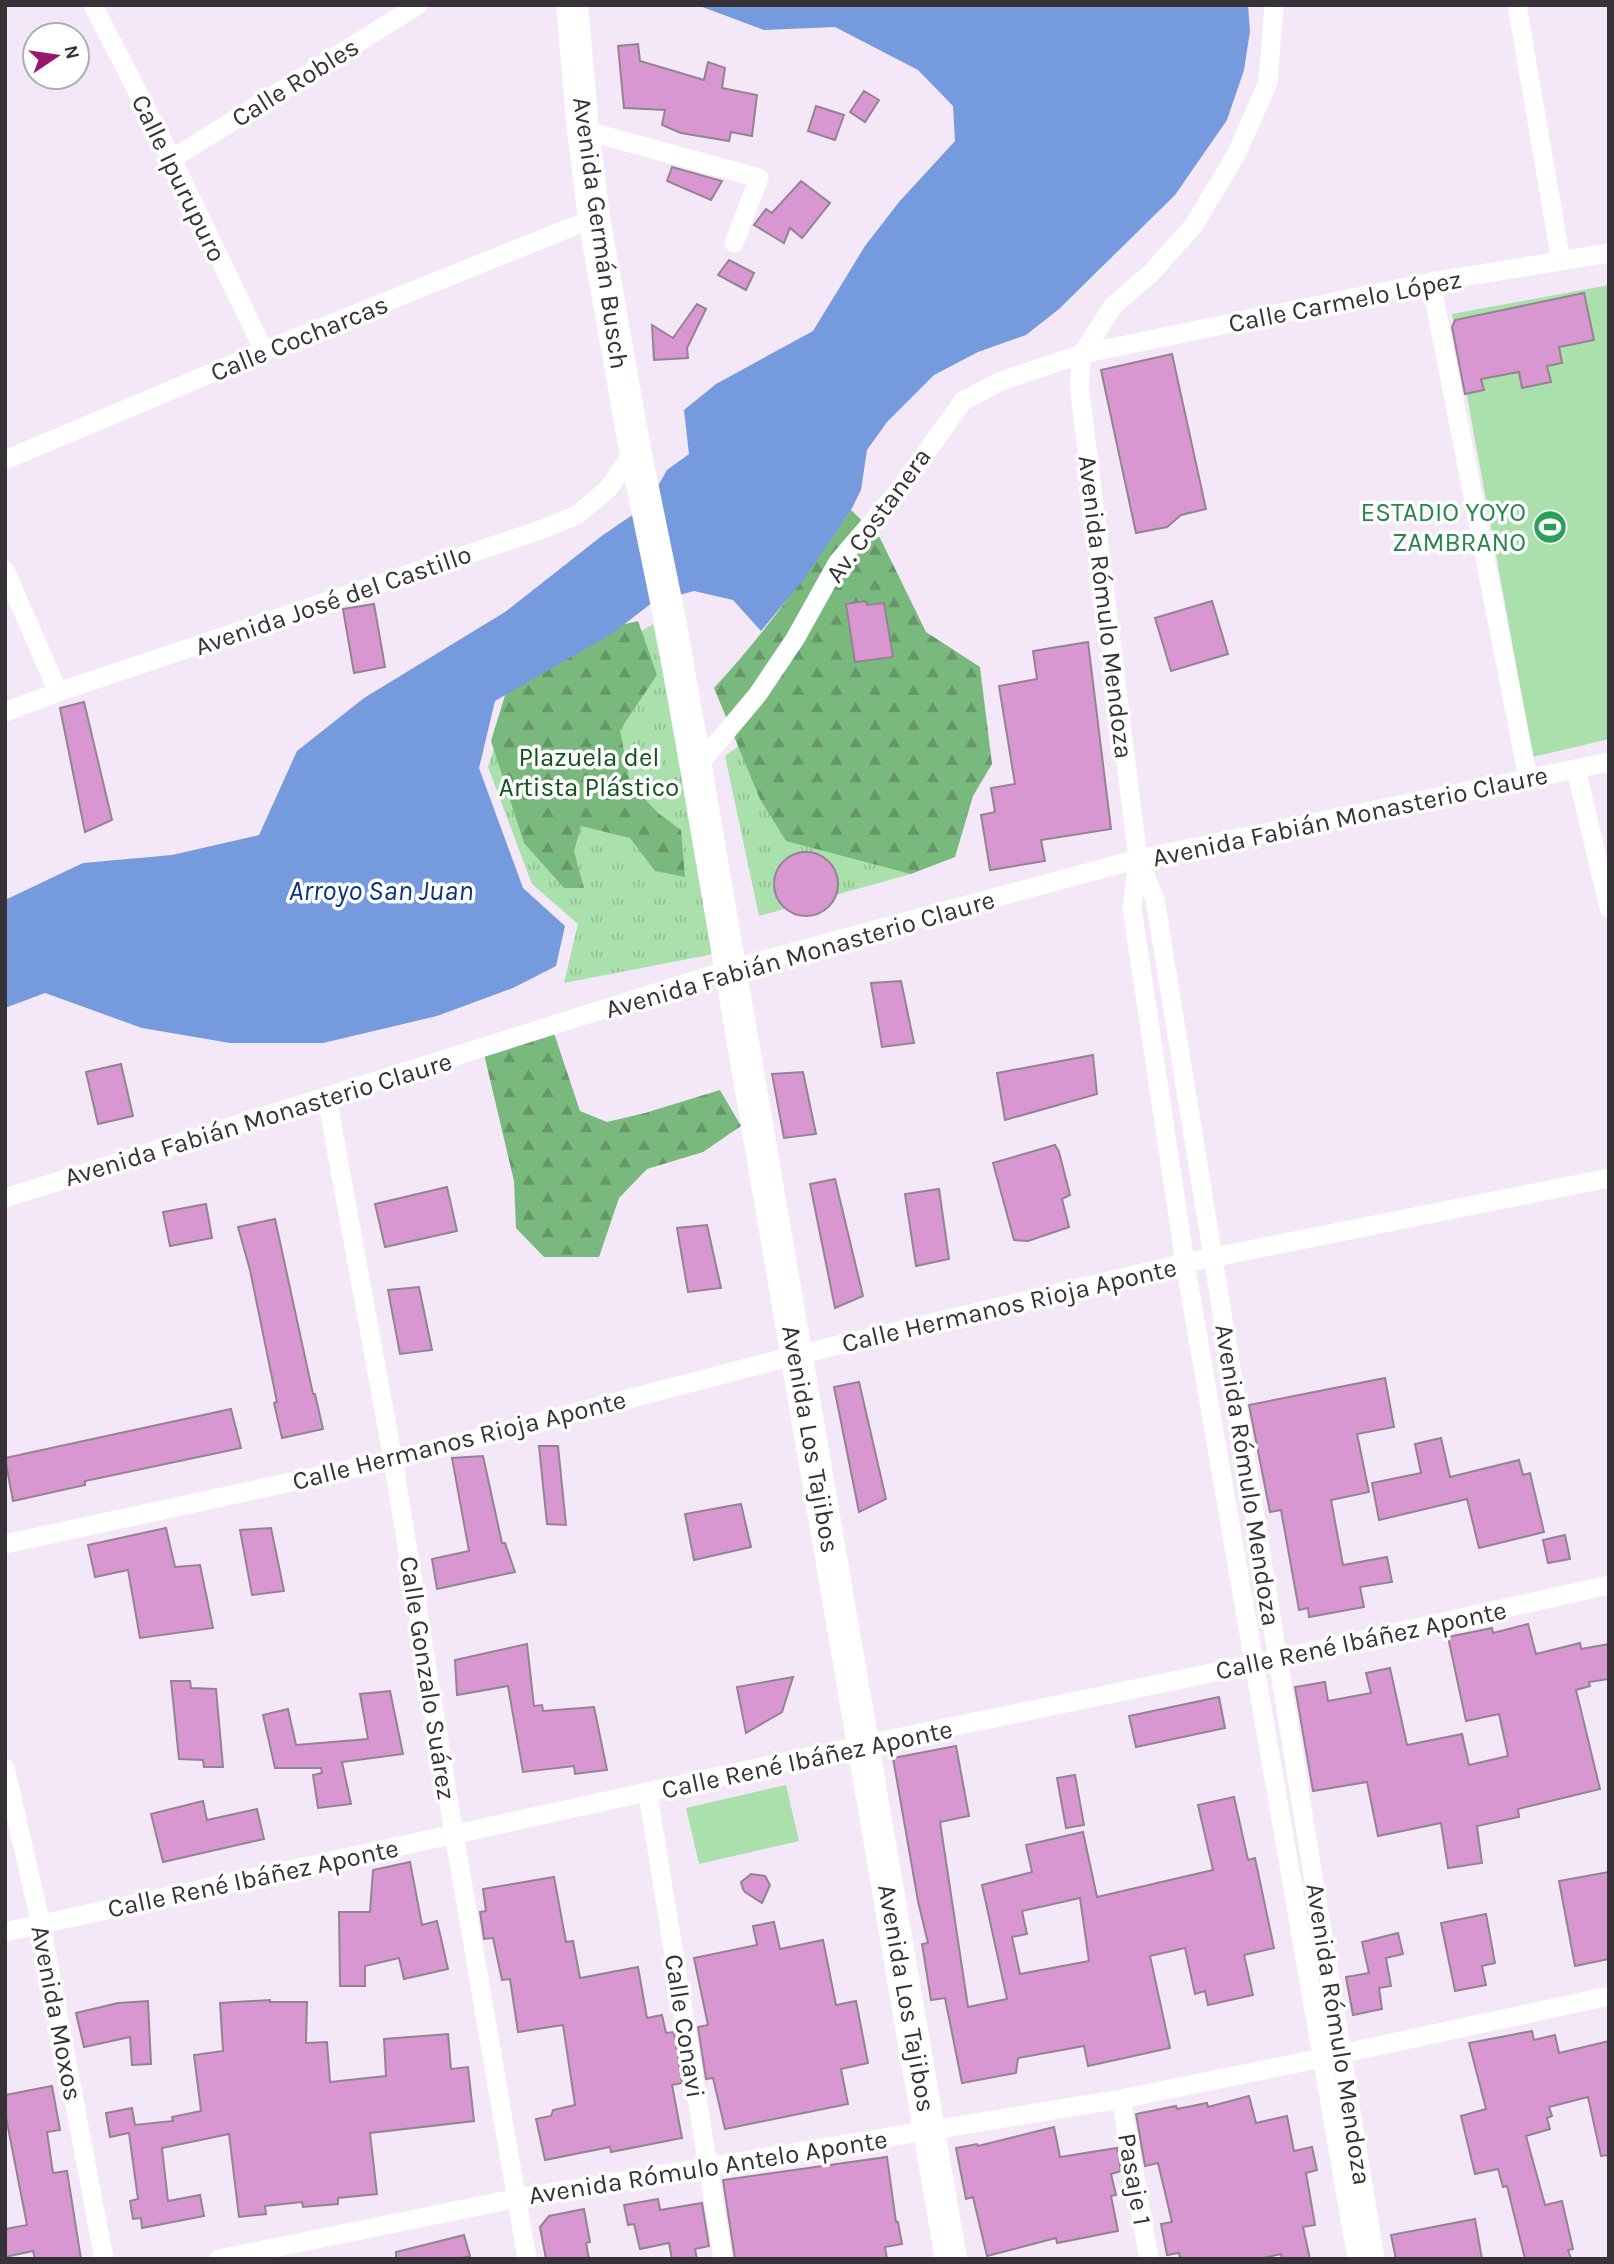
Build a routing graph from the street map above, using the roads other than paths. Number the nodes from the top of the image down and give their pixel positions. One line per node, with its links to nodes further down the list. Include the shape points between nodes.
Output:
1 (93, 5): 7 (street, Calle Ipurupuro)
2 (418, 5): 7 (street, Calle Robles)
3 (572, 5): 6 (main road, Avenida Germán Busch)
4 (1273, 5): 14 (street, via 1268,82 1237,153 1194,225 1151,273 1113,306)
5 (1517, 5): 11 (street)
6 (583, 130): 8 (main road, Avenida Germán Busch); 9 (street, via 759,178)
7 (172, 159): 13 (street, Calle Ipurupuro)
8 (594, 218): 13 (street, Calle Cocharcas); 15 (main road, Avenida Germán Busch)
9 (734, 243)
10 (1609, 253): 11 (street, Calle Carmelo López)
11 (1561, 261): 12 (street, Calle Carmelo López)
12 (1432, 282): 14 (street, Calle Carmelo López); 24 (street)
13 (264, 351): 16 (street, Calle Cocharcas)
14 (1082, 355): 22 (street, Av. Costanera, via 1001,381 963,401 897,493 838,562 758,694); 25 (street, Avenida Rómulo Mendoza, via 1079,385)
15 (636, 455): 18 (main road, Avenida Germán Busch); 19 (street, Avenida José del Castillo, via 608,489 577,515)
16 (5, 460)
17 (5, 570): 19 (street)
18 (670, 620): 22 (main road, Avenida Los Tajibos)
19 (58, 692): 20 (street, Avenida José del Castillo)
20 (5, 712)
21 (1609, 762): 23 (street, Avenida Fabián Monasterio Claure)
22 (696, 768): 27 (main road, Avenida Los Tajibos)
23 (1576, 769): 24 (street, Avenida Fabián Monasterio Claure); 26 (street)
24 (1528, 778): 25 (street, Avenida Fabián Monasterio Claure)
25 (1138, 859): 27 (street, Avenida Fabián Monasterio Claure); 31 (street, Avenida Rómulo Mendoza, via 1154,899); 32 (street, Avenida Rómulo Mendoza, via 1132,908)
26 (1609, 908)
27 (731, 970): 28 (street, Avenida Fabián Monasterio Claure); 33 (main road, Avenida Los Tajibos)
28 (327, 1098): 30 (street, Avenida Fabián Monasterio Claure); 34 (street, Calle Gonzalo Suárez)
29 (1609, 1178): 31 (street, Calle Hermanos Rioja Aponte)
30 (5, 1198)
31 (1213, 1257): 32 (street, Calle Hermanos Rioja Aponte); 37 (street, Avenida Rómulo Mendoza)
32 (1185, 1263): 33 (street, Calle Hermanos Rioja Aponte); 38 (street, Avenida Rómulo Mendoza)
33 (797, 1355): 34 (street, Calle Hermanos Rioja Aponte); 39 (main road, Avenida Los Tajibos)
34 (393, 1460): 35 (street, Calle Hermanos Rioja Aponte); 42 (street, Calle Gonzalo Suárez)
35 (5, 1544)
36 (1609, 1585): 37 (street, Calle René Ibáñez Aponte)
37 (1278, 1659): 38 (street, Calle René Ibáñez Aponte); 46 (street, Avenida Rómulo Mendoza)
38 (1255, 1664): 39 (street, Calle René Ibáñez Aponte); 47 (street, Avenida Rómulo Mendoza)
39 (863, 1745): 41 (street, Calle René Ibáñez Aponte); 49 (main road, Avenida Los Tajibos)
40 (5, 1768): 43 (street, Avenida Moxos)
41 (648, 1794): 42 (street, Calle René Ibáñez Aponte); 50 (street, Calle Conavi)
42 (454, 1834): 43 (street, Calle René Ibáñez Aponte); 51 (street, Calle Gonzalo Suárez)
43 (41, 1925): 44 (street, Calle René Ibáñez Aponte); 52 (street, Avenida Moxos)
44 (5, 1932)
45 (1609, 1996): 46 (street, Avenida Rómulo Antelo Aponte)
46 (1342, 2054): 47 (street, Avenida Rómulo Antelo Aponte); 59 (street, Avenida Rómulo Mendoza)
47 (1322, 2059): 48 (street, Avenida Rómulo Antelo Aponte); 58 (street, Avenida Rómulo Mendoza)
48 (1121, 2099): 49 (street, Avenida Rómulo Antelo Aponte); 57 (street, Pasaje 1)
49 (930, 2131): 50 (street, Avenida Rómulo Antelo Aponte); 56 (main road, Avenida Los Tajibos)
50 (708, 2167): 51 (street, Avenida Rómulo Antelo Aponte); 55 (street, Calle Conavi)
51 (518, 2198): 53 (street, Avenida Rómulo Antelo Aponte); 54 (street, Calle Gonzalo Suárez)
52 (104, 2259)
53 (219, 2259)
54 (527, 2259)
55 (723, 2259)
56 (951, 2259)
57 (1149, 2259)
58 (1357, 2259)
59 (1375, 2259)

